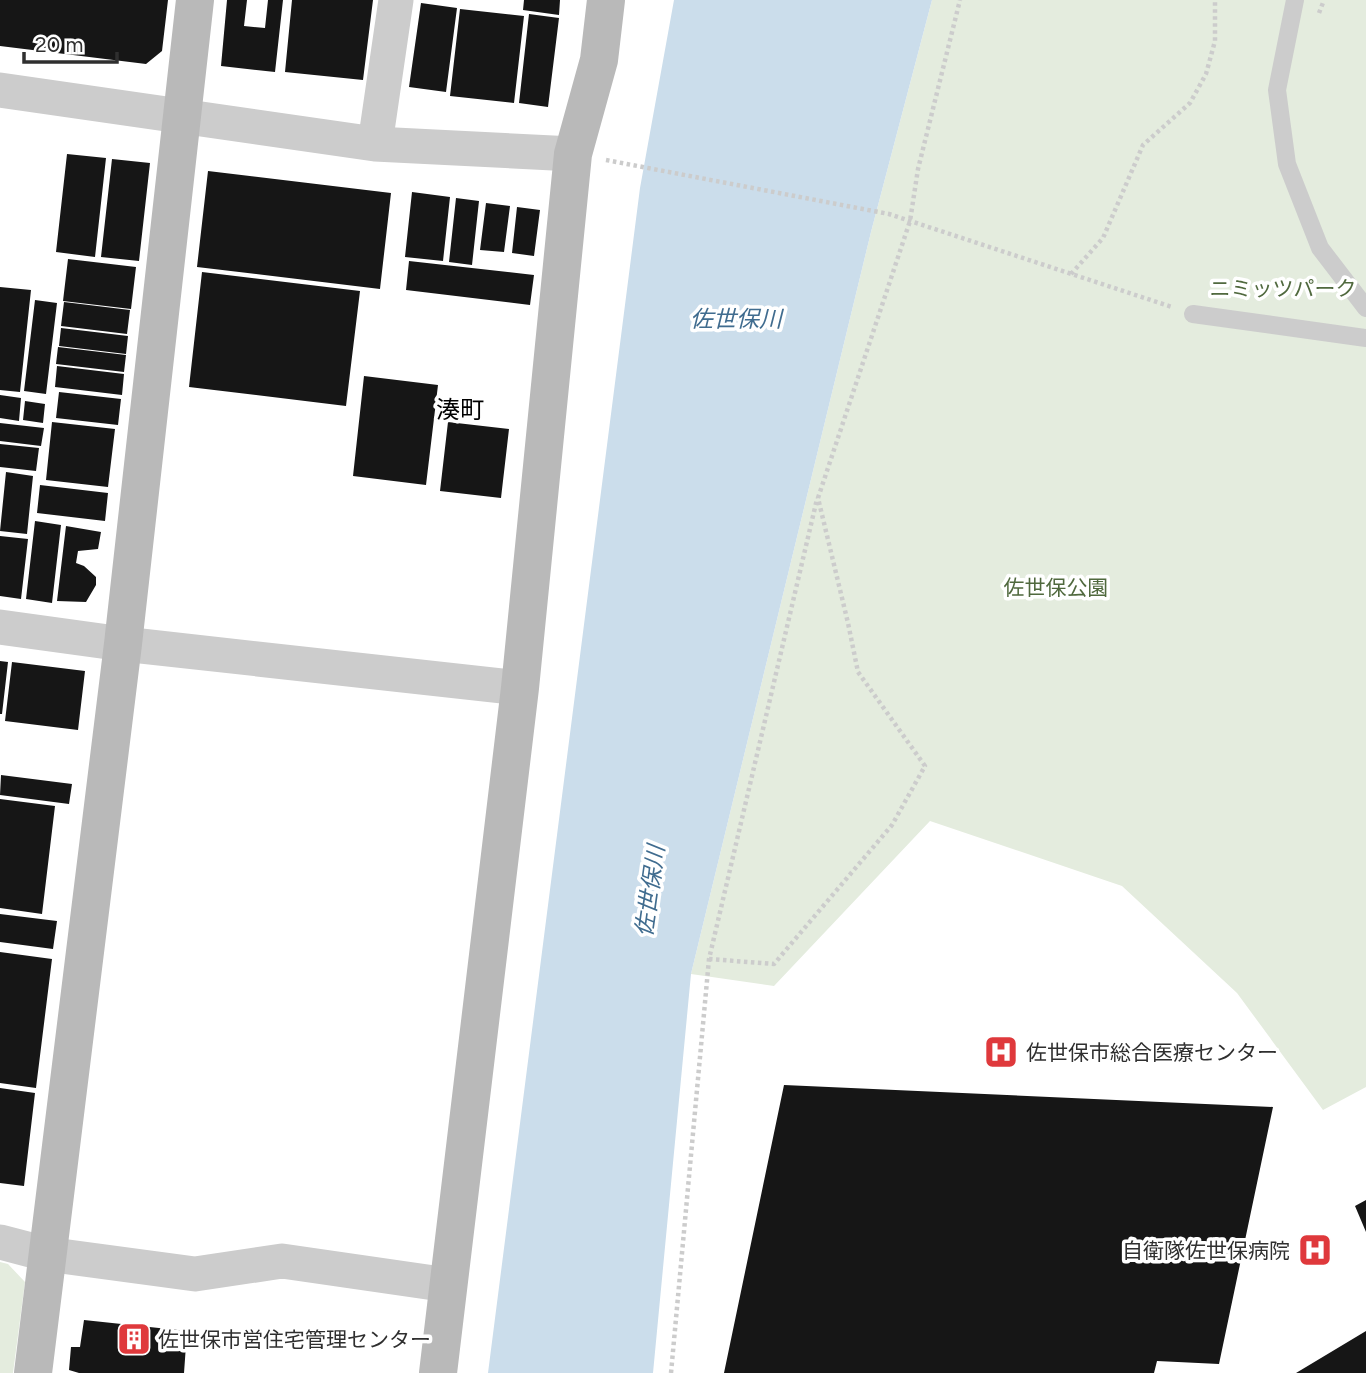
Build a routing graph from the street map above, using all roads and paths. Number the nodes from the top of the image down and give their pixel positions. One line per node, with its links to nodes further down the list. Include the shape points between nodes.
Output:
1 (195, 0): 10 (street)
2 (396, 0): 11 (street)
3 (606, 0): 12 (street, via 599,60)
4 (960, 0): 14 (path, via 918,169)
5 (1215, 0): 15 (path, via 1215,41 1206,74 1190,103 1143,145 1103,237)
6 (1295, 0): 16 (lane, via 1277,90 1287,164 1320,248)
7 (1324, 0): 8 (path)
8 (1315, 25)
9 (0, 90): 10 (street)
10 (182, 116): 11 (street); 21 (street)
11 (375, 144): 12 (street)
12 (573, 153): 22 (street)
13 (634, 166): 14 (path)
14 (910, 221): 15 (path); 19 (path)
15 (1071, 274): 17 (path)
16 (1366, 308)
17 (1193, 314): 18 (lane)
18 (1366, 338)
19 (818, 498): 23 (path); 23 (path, via 858,672 925,766 892,825 774,964)
20 (0, 627): 21 (street)
21 (122, 644): 22 (street); 25 (street)
22 (520, 688): 26 (street)
23 (709, 959): 29 (path)
24 (0, 1242): 25 (street)
25 (46, 1254): 26 (street, via 195,1274 282,1261); 27 (street)
26 (448, 1285): 28 (street)
27 (33, 1373)
28 (438, 1373)
29 (671, 1373)

